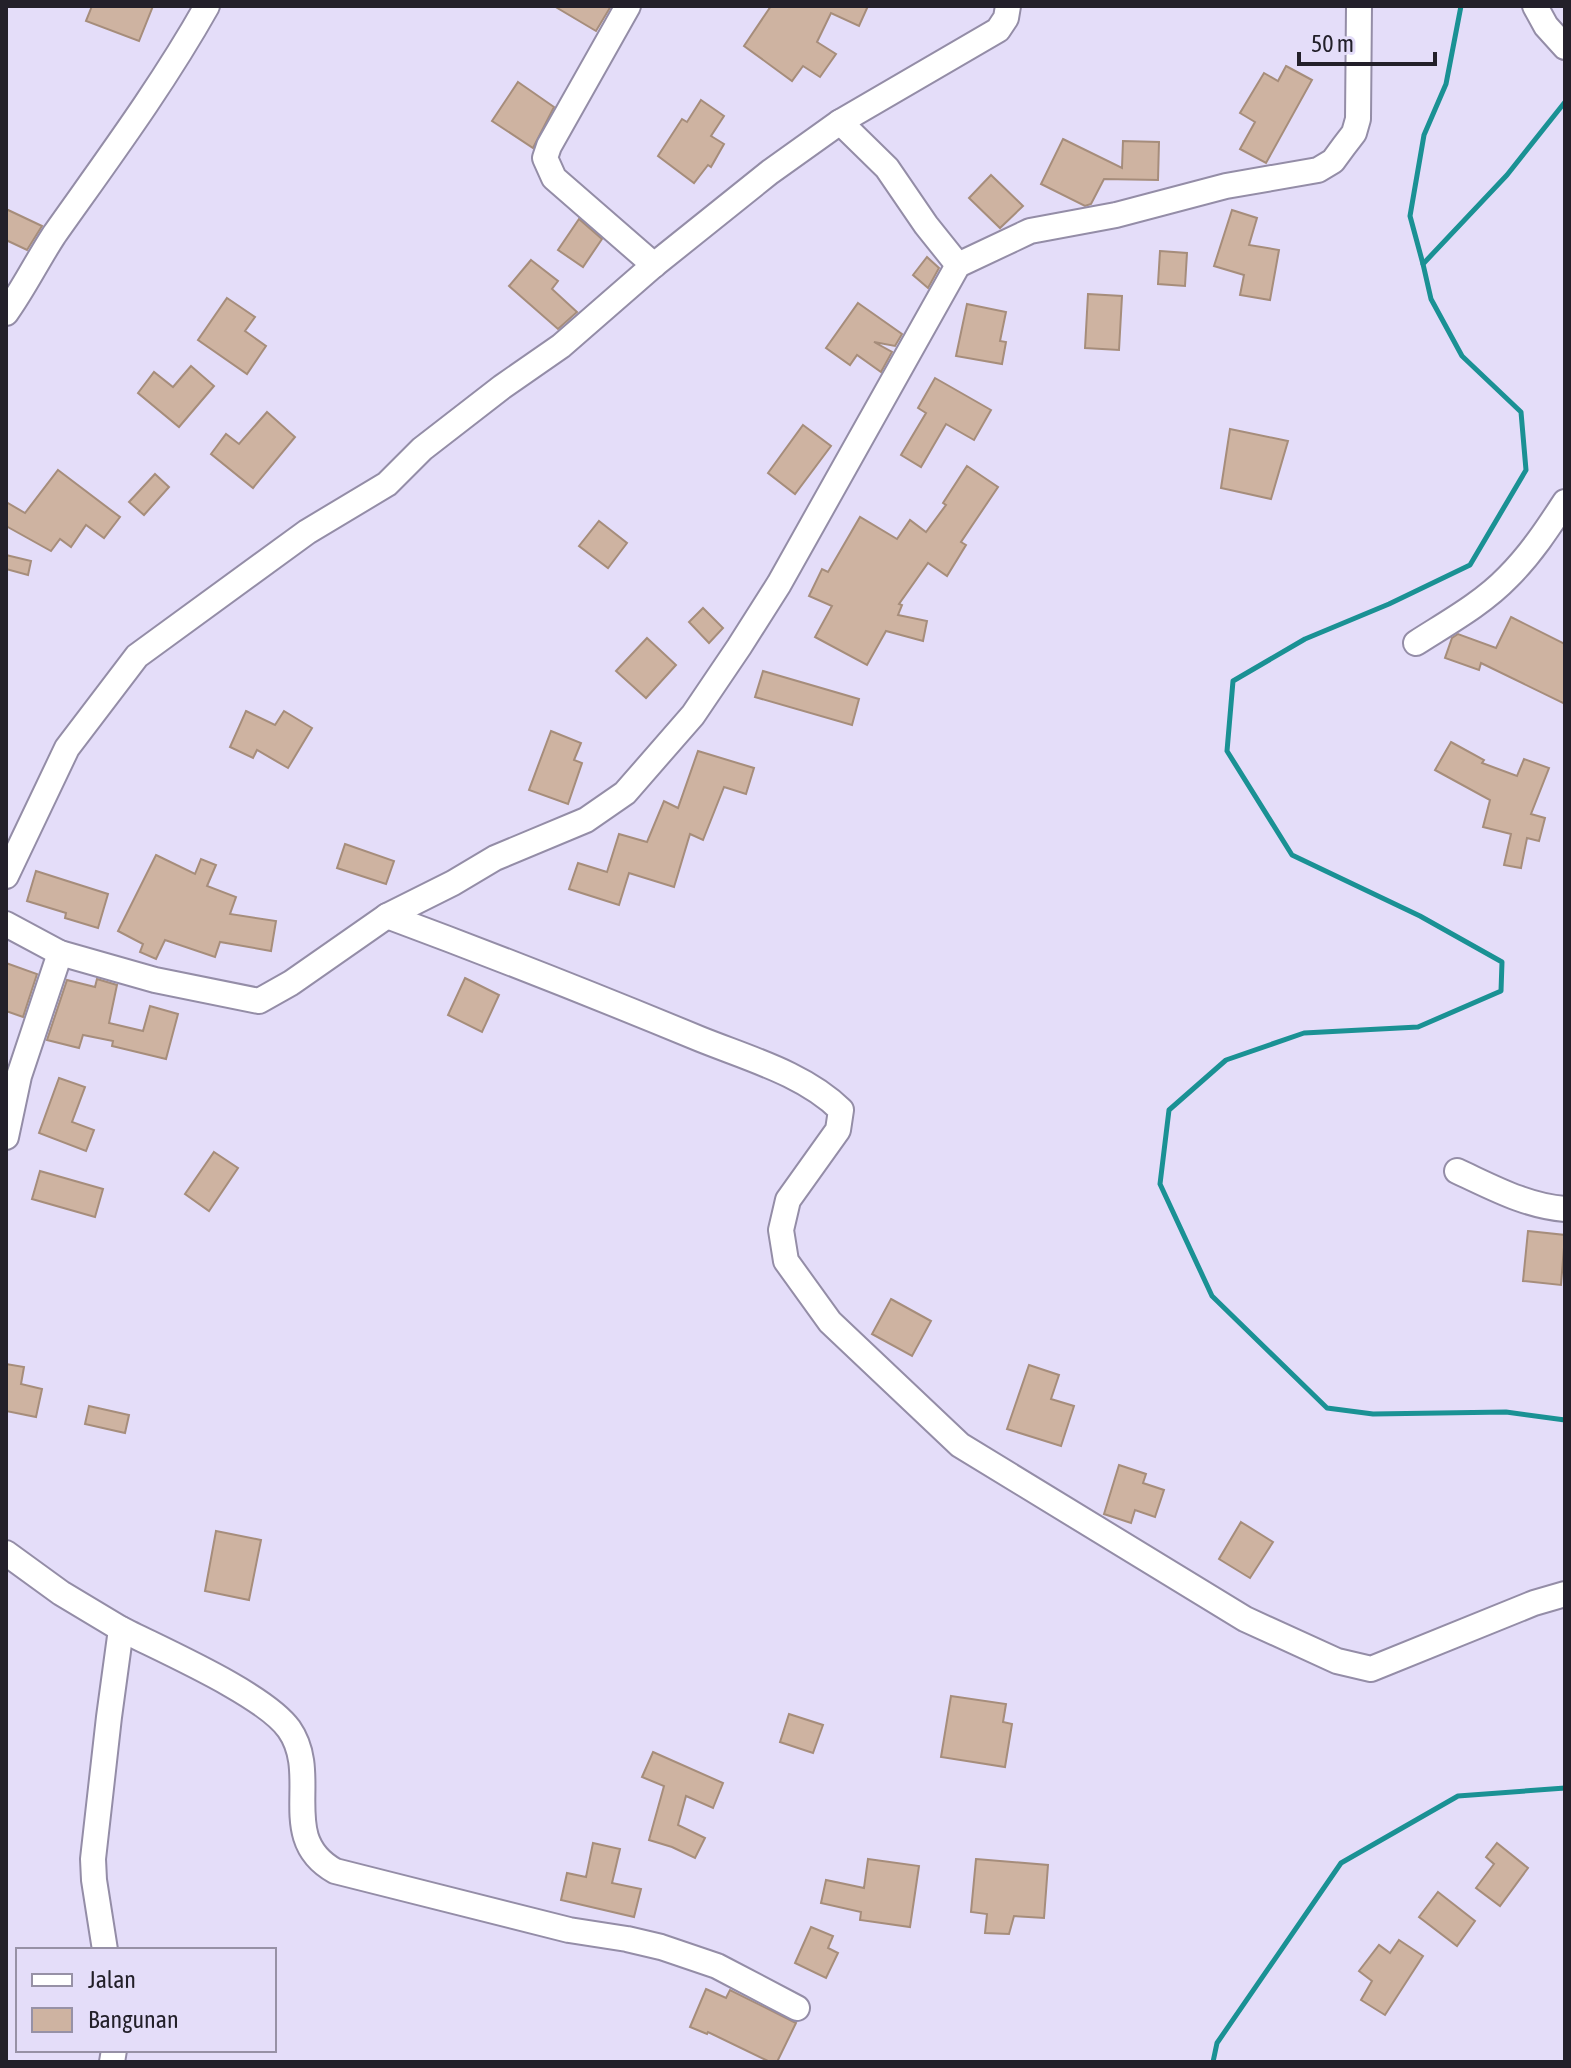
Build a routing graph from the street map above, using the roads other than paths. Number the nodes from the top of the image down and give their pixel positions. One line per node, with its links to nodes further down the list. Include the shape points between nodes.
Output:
1 (628, 6): 8 (street, via 545,158 554,178)
2 (1008, 6): 7 (street, via 998,30)
3 (1359, 6): 9 (street, via 1358,119 1333,161 1318,170 1030,231)
4 (1535, 6): 6 (street)
5 (207, 7): 10 (street)
6 (1565, 47)
7 (840, 122): 8 (street); 9 (street, via 887,168)
8 (654, 265): 13 (street, via 561,346 422,449 387,484 307,532 137,656 67,748)
9 (958, 265): 14 (street, via 779,584 693,715 625,793 586,820 495,858)
10 (6, 313)
11 (1565, 502): 12 (street, via 1538,544 1506,579)
12 (1416, 643)
13 (6, 876)
14 (387, 916): 16 (street, via 259,1001); 21 (street, via 577,988 783,1073 828,1097 841,1110 838,1130 788,1200 781,1230 786,1261 830,1322 960,1445 1245,1619 1337,1661 1371,1669)
15 (6, 924): 16 (street)
16 (60, 953): 17 (street, via 19,1076)
17 (6, 1137)
18 (1457, 1171): 19 (street, via 1511,1196)
19 (1565, 1209)
20 (6, 1553): 22 (street)
21 (1565, 1594)
22 (121, 1629): 23 (street, via 93,1859); 24 (street, via 232,1687 287,1726 300,1748 304,1834 322,1864 569,1930 661,1947 717,1966)
23 (105, 1948)
24 (797, 2008)

